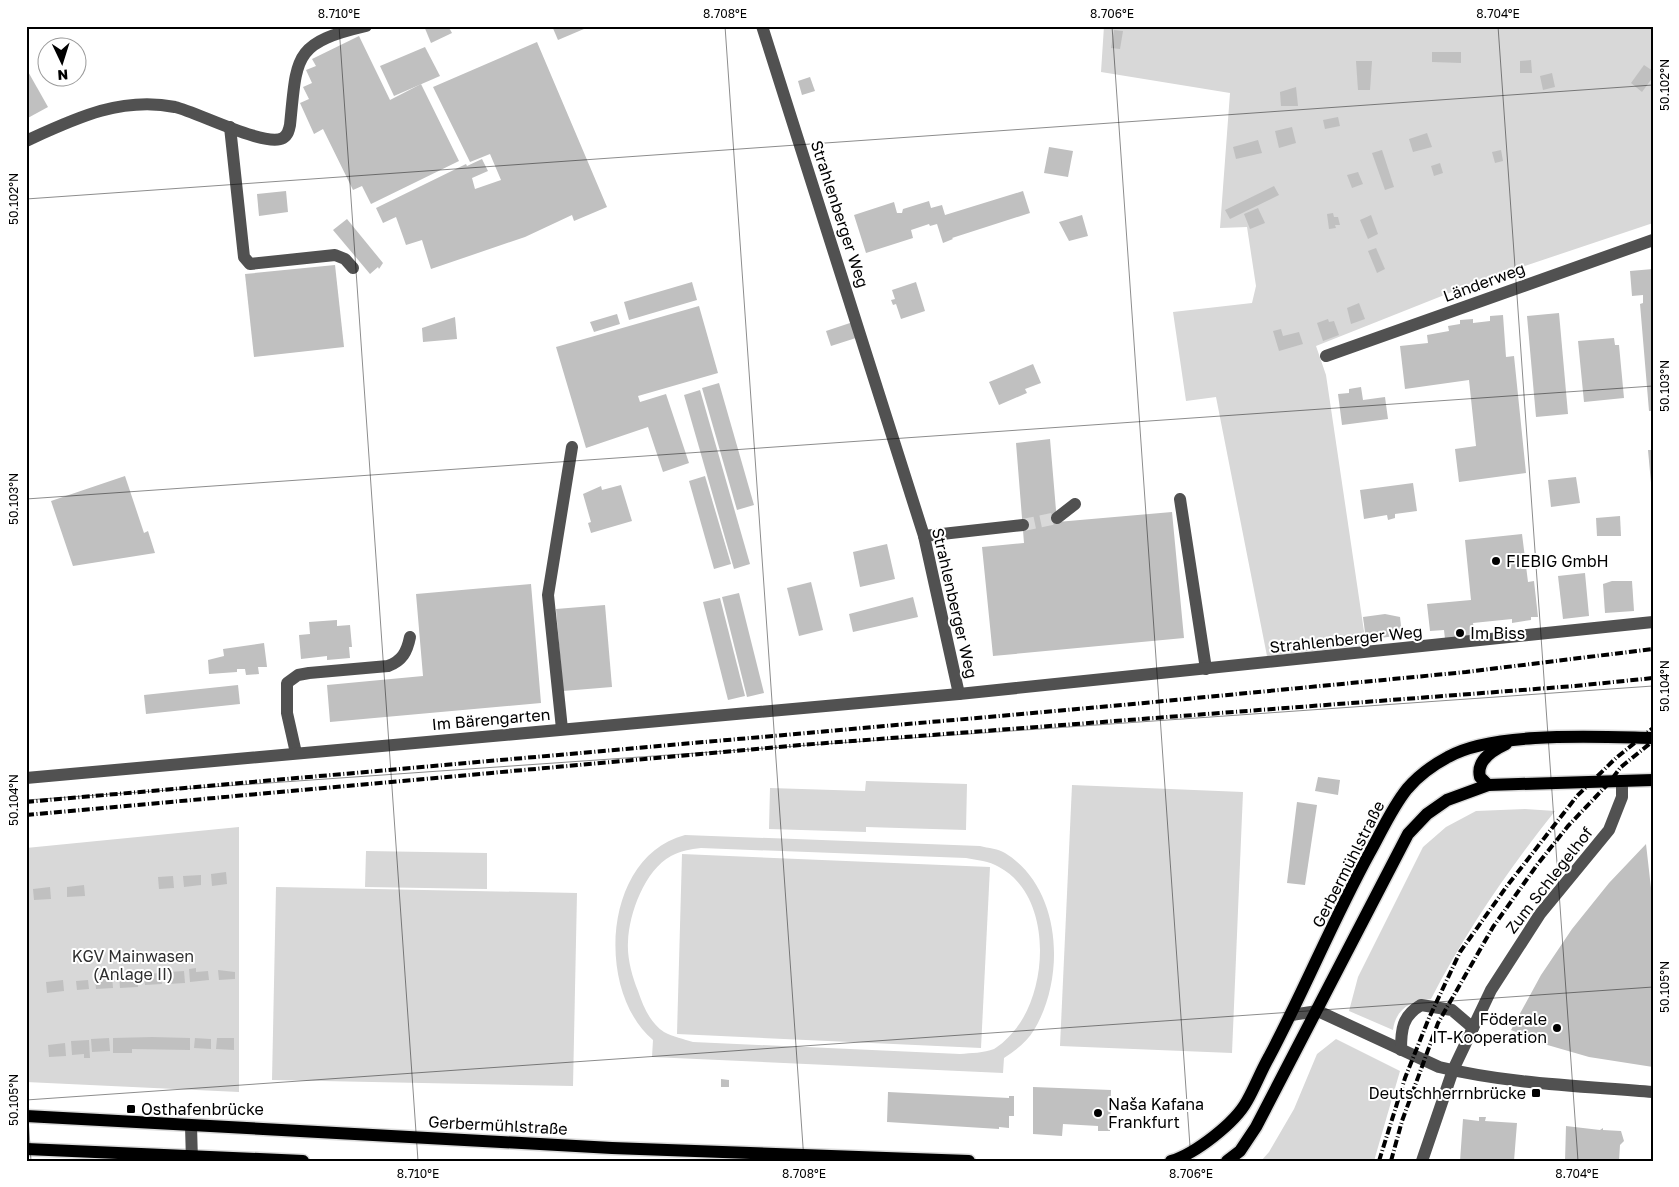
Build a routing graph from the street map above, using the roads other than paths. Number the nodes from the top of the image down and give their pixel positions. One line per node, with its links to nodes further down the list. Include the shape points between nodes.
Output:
1 (366, 26): 3 (street, via 318,41 304,55 296,73 288,133 283,138 264,139)
2 (762, 26): 13 (street, Strahlenberger Weg)
3 (230, 127): 4 (street, via 176,107 133,104 97,110); 6 (street, via 244,257 250,264 335,255 345,259)
4 (26, 142)
5 (1653, 240): 7 (street, Länderweg)
6 (353, 268)
7 (1326, 356)
8 (572, 447): 18 (street, via 548,595)
9 (1180, 499): 16 (street)
10 (1075, 504): 11 (street)
11 (1056, 518)
12 (1023, 525): 13 (street)
13 (924, 536): 17 (street, Strahlenberger Weg)
14 (1653, 622): 16 (street, Strahlenberger Weg)
15 (410, 637): 21 (street, via 404,655 388,666 309,673 287,683 287,713)
16 (1206, 669): 17 (street, Strahlenberger Weg)
17 (959, 694): 18 (street, Im Bärengarten)
18 (562, 729): 21 (street, Im Bärengarten)
19 (1653, 738): 20 (main road, Gerbermühlstraße)
20 (1515, 740): 25 (main road, via 1487,756 1480,765 1480,777); 27 (main road, Gerbermühlstraße, via 1475,746 1449,756 1423,772 1407,789 1356,878)
21 (296, 753): 22 (street, Im Bärengarten)
22 (26, 778)
23 (1653, 780): 24 (main road)
24 (1622, 782): 25 (main road); 28 (street, Zum Schlegelhof, via 1622,797 1609,830 1540,914 1491,990)
25 (1488, 785): 26 (main road, via 1447,800 1427,814 1408,834)
26 (1318, 1011): 27 (street); 29 (street); 39 (main road, via 1256,1127 1240,1151)
27 (1291, 1015): 38 (main road, Gerbermühlstraße, via 1246,1103 1205,1143)
28 (1473, 1028): 29 (street, via 1452,1010 1420,1005 1411,1010 1401,1027); 30 (street, Zum Schlegelhof)
29 (1401, 1050): 30 (street)
30 (1453, 1070): 31 (street, via 1537,1083); 40 (street, Zum Schlegelhof)
31 (1653, 1092)
32 (26, 1116): 33 (main road, Gerbermühlstraße)
33 (191, 1126): 35 (street); 37 (main road, Gerbermühlstraße, via 612,1148)
34 (26, 1149): 35 (main road)
35 (192, 1158): 36 (main road)
36 (303, 1161)
37 (969, 1161)
38 (1171, 1161)
39 (1227, 1161)
40 (1422, 1161)

